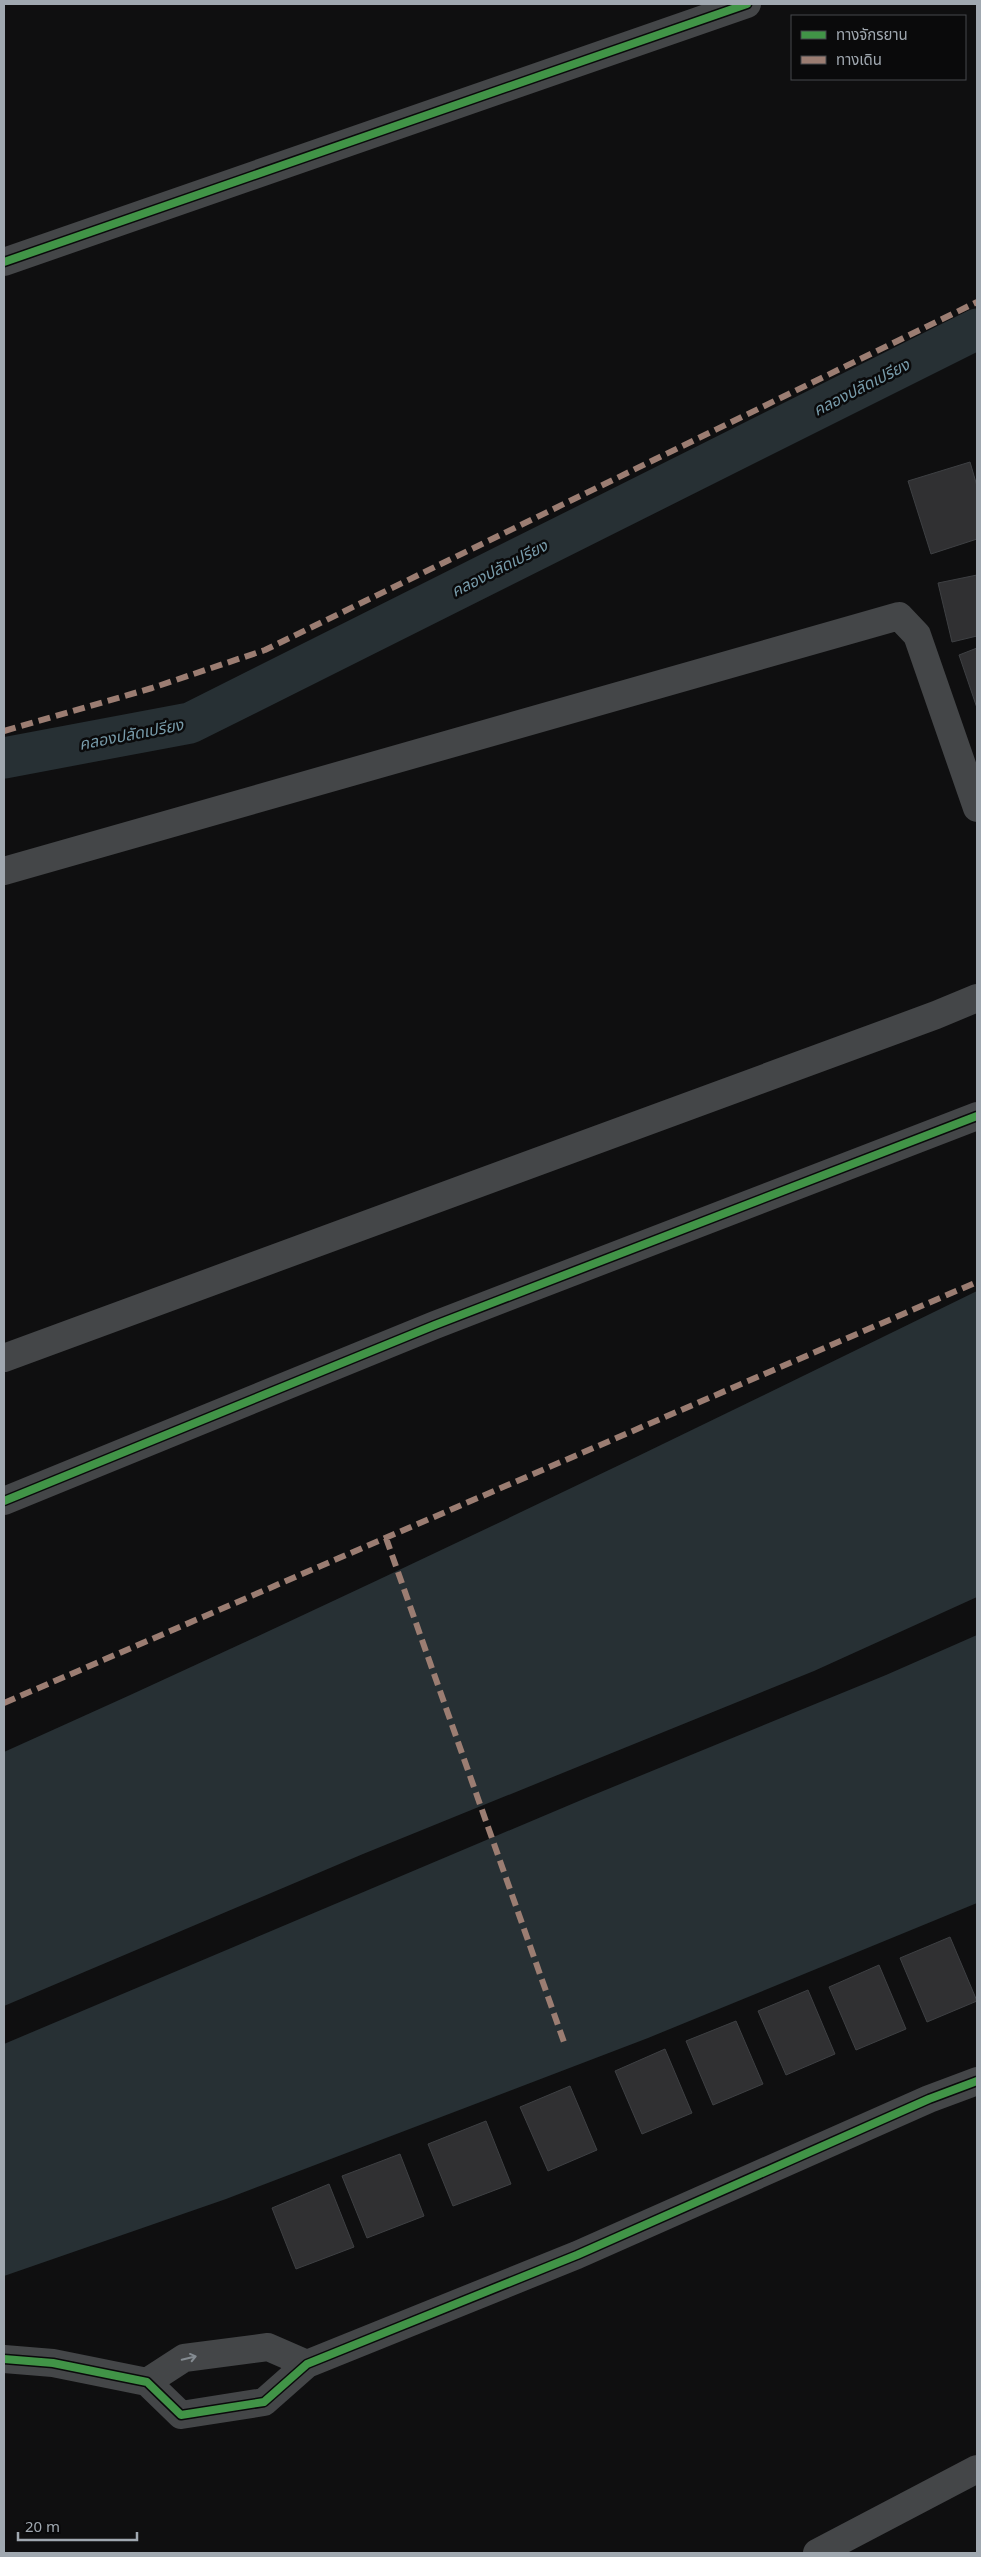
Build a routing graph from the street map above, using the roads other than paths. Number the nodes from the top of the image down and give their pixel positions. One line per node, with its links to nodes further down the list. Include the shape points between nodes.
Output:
1 (746, 4): 2 (street)
2 (4, 262)
3 (977, 808): 4 (street, via 917,636 899,616)
4 (4, 871)
5 (977, 998): 7 (street)
6 (977, 1116): 8 (street, via 444,1321)
7 (4, 1358)
8 (4, 1501)
9 (977, 2081): 11 (street, via 929,2099 577,2255)
10 (4, 2359): 12 (street, via 53,2363)
11 (307, 2364): 12 (street, one-way to 11, via 184,2358 268,2347); 12 (street, via 264,2402 181,2415)
12 (147, 2382)
13 (977, 2469): 14 (street)
14 (816, 2553)

